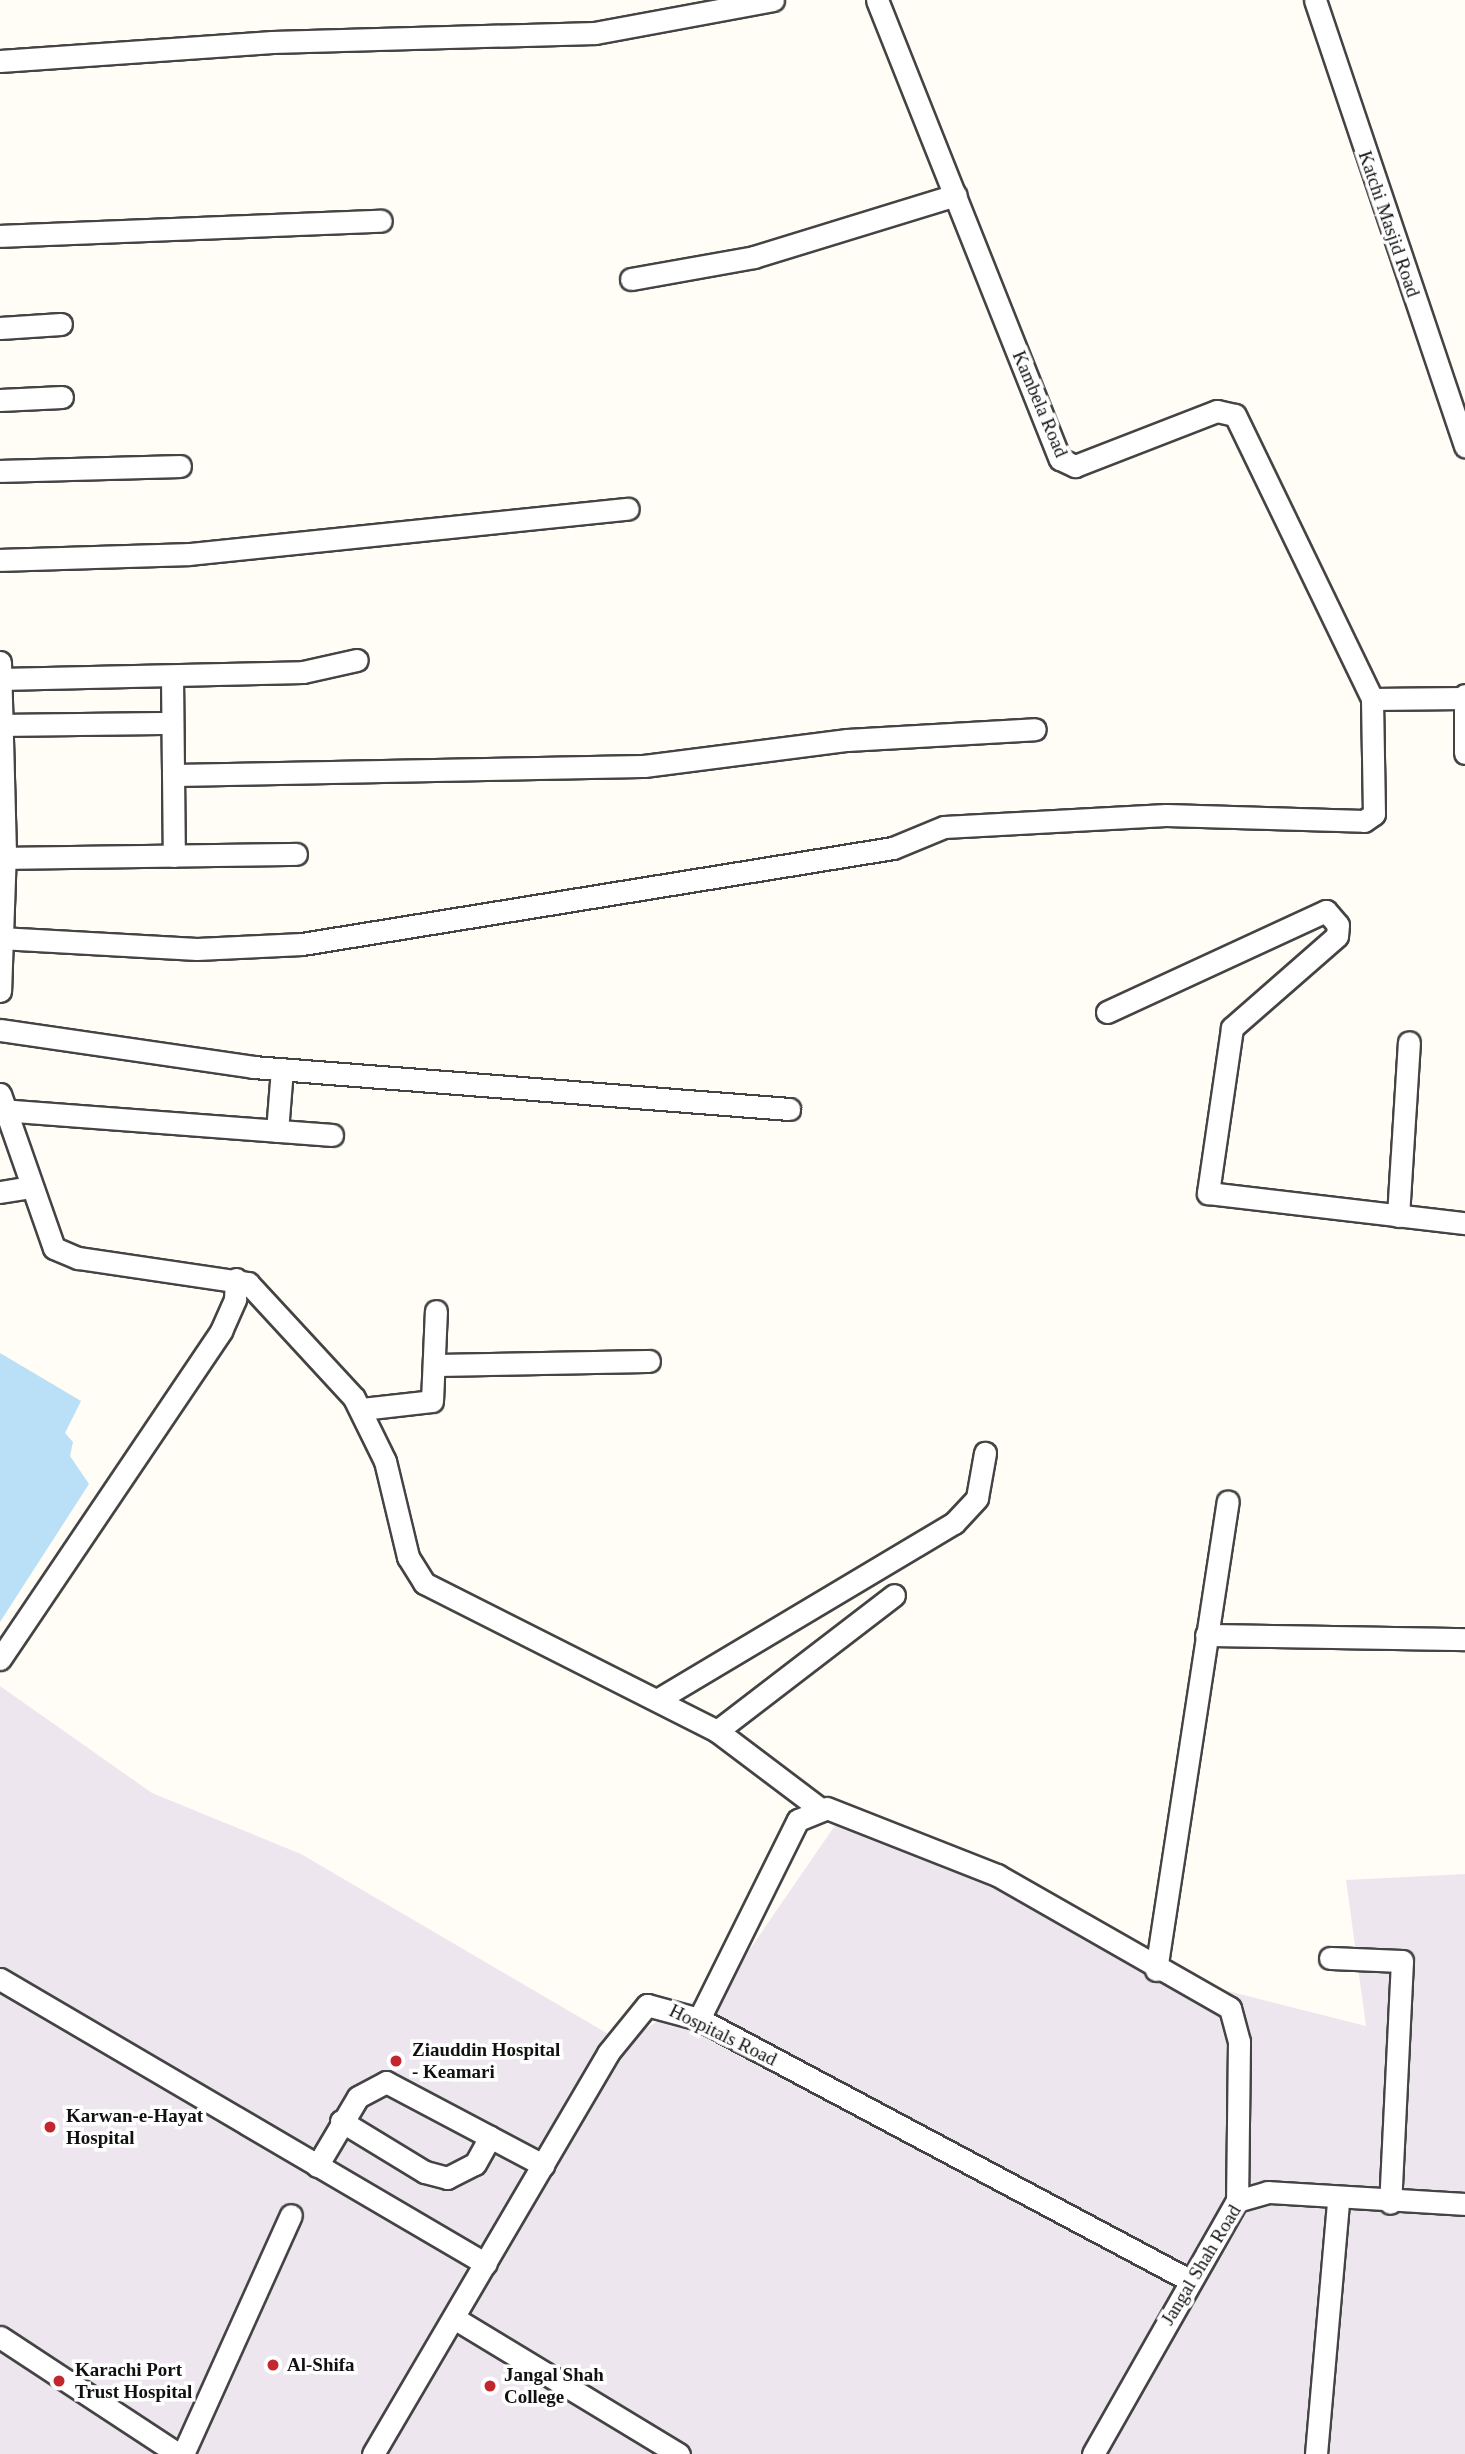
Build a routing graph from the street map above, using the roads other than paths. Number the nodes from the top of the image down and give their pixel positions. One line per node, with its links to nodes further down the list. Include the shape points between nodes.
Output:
1 (773, 0): 4 (street, via 595,33 272,42)
2 (877, 0): 5 (street, Kambela Road)
3 (1320, 2): 13 (street, Katchi Masjid Road)
4 (0, 61)
5 (957, 195): 8 (street, via 754,257); 22 (street, Kambela Road, via 1060,459 1075,466 1217,411 1235,415)
6 (381, 221): 7 (street)
7 (0, 236)
8 (631, 279)
9 (61, 324): 10 (street)
10 (0, 328)
11 (62, 397): 12 (street)
12 (0, 400)
13 (1465, 447)
14 (180, 466): 15 (street)
15 (0, 471)
16 (628, 509): 17 (street, via 189,554)
17 (0, 560)
18 (357, 660): 20 (street, via 303,672)
19 (1, 673): 20 (street); 24 (street)
20 (172, 677): 23 (street)
21 (1465, 696): 22 (street); 26 (street)
22 (1372, 699): 32 (street, via 1374,814 1364,821 1166,815 944,827 893,848 302,944 197,948)
23 (172, 723): 24 (street); 27 (street)
24 (5, 725): 28 (street)
25 (1035, 729): 27 (street, via 847,740 644,766)
26 (1465, 753)
27 (173, 775): 31 (street)
28 (2, 789): 29 (street)
29 (3, 853): 31 (street); 32 (street)
30 (296, 854): 31 (street)
31 (174, 856)
32 (0, 938): 33 (street)
33 (0, 991)
34 (1107, 1012): 44 (street, via 1326,911 1338,925 1337,936 1232,1028 1205,1183 1216,1197)
35 (0, 1030): 37 (street)
36 (1409, 1042): 44 (street)
37 (282, 1069): 39 (street); 40 (street)
38 (2, 1105): 40 (street); 42 (street)
39 (789, 1109)
40 (278, 1131): 41 (street)
41 (332, 1135)
42 (32, 1187): 43 (street); 46 (street, via 62,1254)
43 (0, 1192)
44 (1398, 1216): 45 (street)
45 (1465, 1223)
46 (236, 1279): 50 (street, via 261,1293); 56 (street, via 235,1299 221,1331)
47 (436, 1311): 49 (street)
48 (649, 1361): 49 (street)
49 (435, 1365): 50 (street, via 432,1401)
50 (362, 1409): 57 (street, via 398,1498 416,1576)
51 (985, 1453): 57 (street, via 977,1498 954,1523)
52 (1228, 1502): 54 (street)
53 (894, 1595): 58 (street)
54 (1206, 1635): 55 (street); 61 (street)
55 (1465, 1639)
56 (0, 1659)
57 (657, 1700): 58 (street)
58 (717, 1731): 59 (street)
59 (819, 1808): 61 (street, via 997,1875); 63 (street, via 798,1821)
60 (1330, 1958): 70 (street, via 1402,1961)
61 (1156, 1970): 69 (street, via 1230,2008 1237,2022)
62 (0, 1979): 67 (street)
63 (699, 2019): 66 (street, Hospitals Road, via 657,2003 640,2010); 74 (street, Hospitals Road)
64 (341, 2121): 65 (street, via 358,2097 386,2082); 65 (street, via 425,2172 447,2178 475,2164); 67 (street)
65 (490, 2137): 66 (street)
66 (543, 2165): 73 (street, Hospitals Road)
67 (317, 2166): 73 (street)
68 (1338, 2200): 69 (street, Jangal Shah Road, via 1268,2192); 70 (street, Jangal Shah Road); 82 (street)
69 (1237, 2201): 74 (street, Jangal Shah Road)
70 (1390, 2203): 71 (street, Jangal Shah Road)
71 (1465, 2204)
72 (291, 2215): 78 (street)
73 (486, 2264): 75 (street, Hospitals Road)
74 (1189, 2280): 81 (street, Jangal Shah Road)
75 (454, 2318): 79 (street, Hospitals Road); 80 (street)
76 (0, 2337): 77 (street)
77 (178, 2454)
78 (183, 2454)
79 (373, 2454)
80 (679, 2454)
81 (1093, 2454)
82 (1316, 2454)

